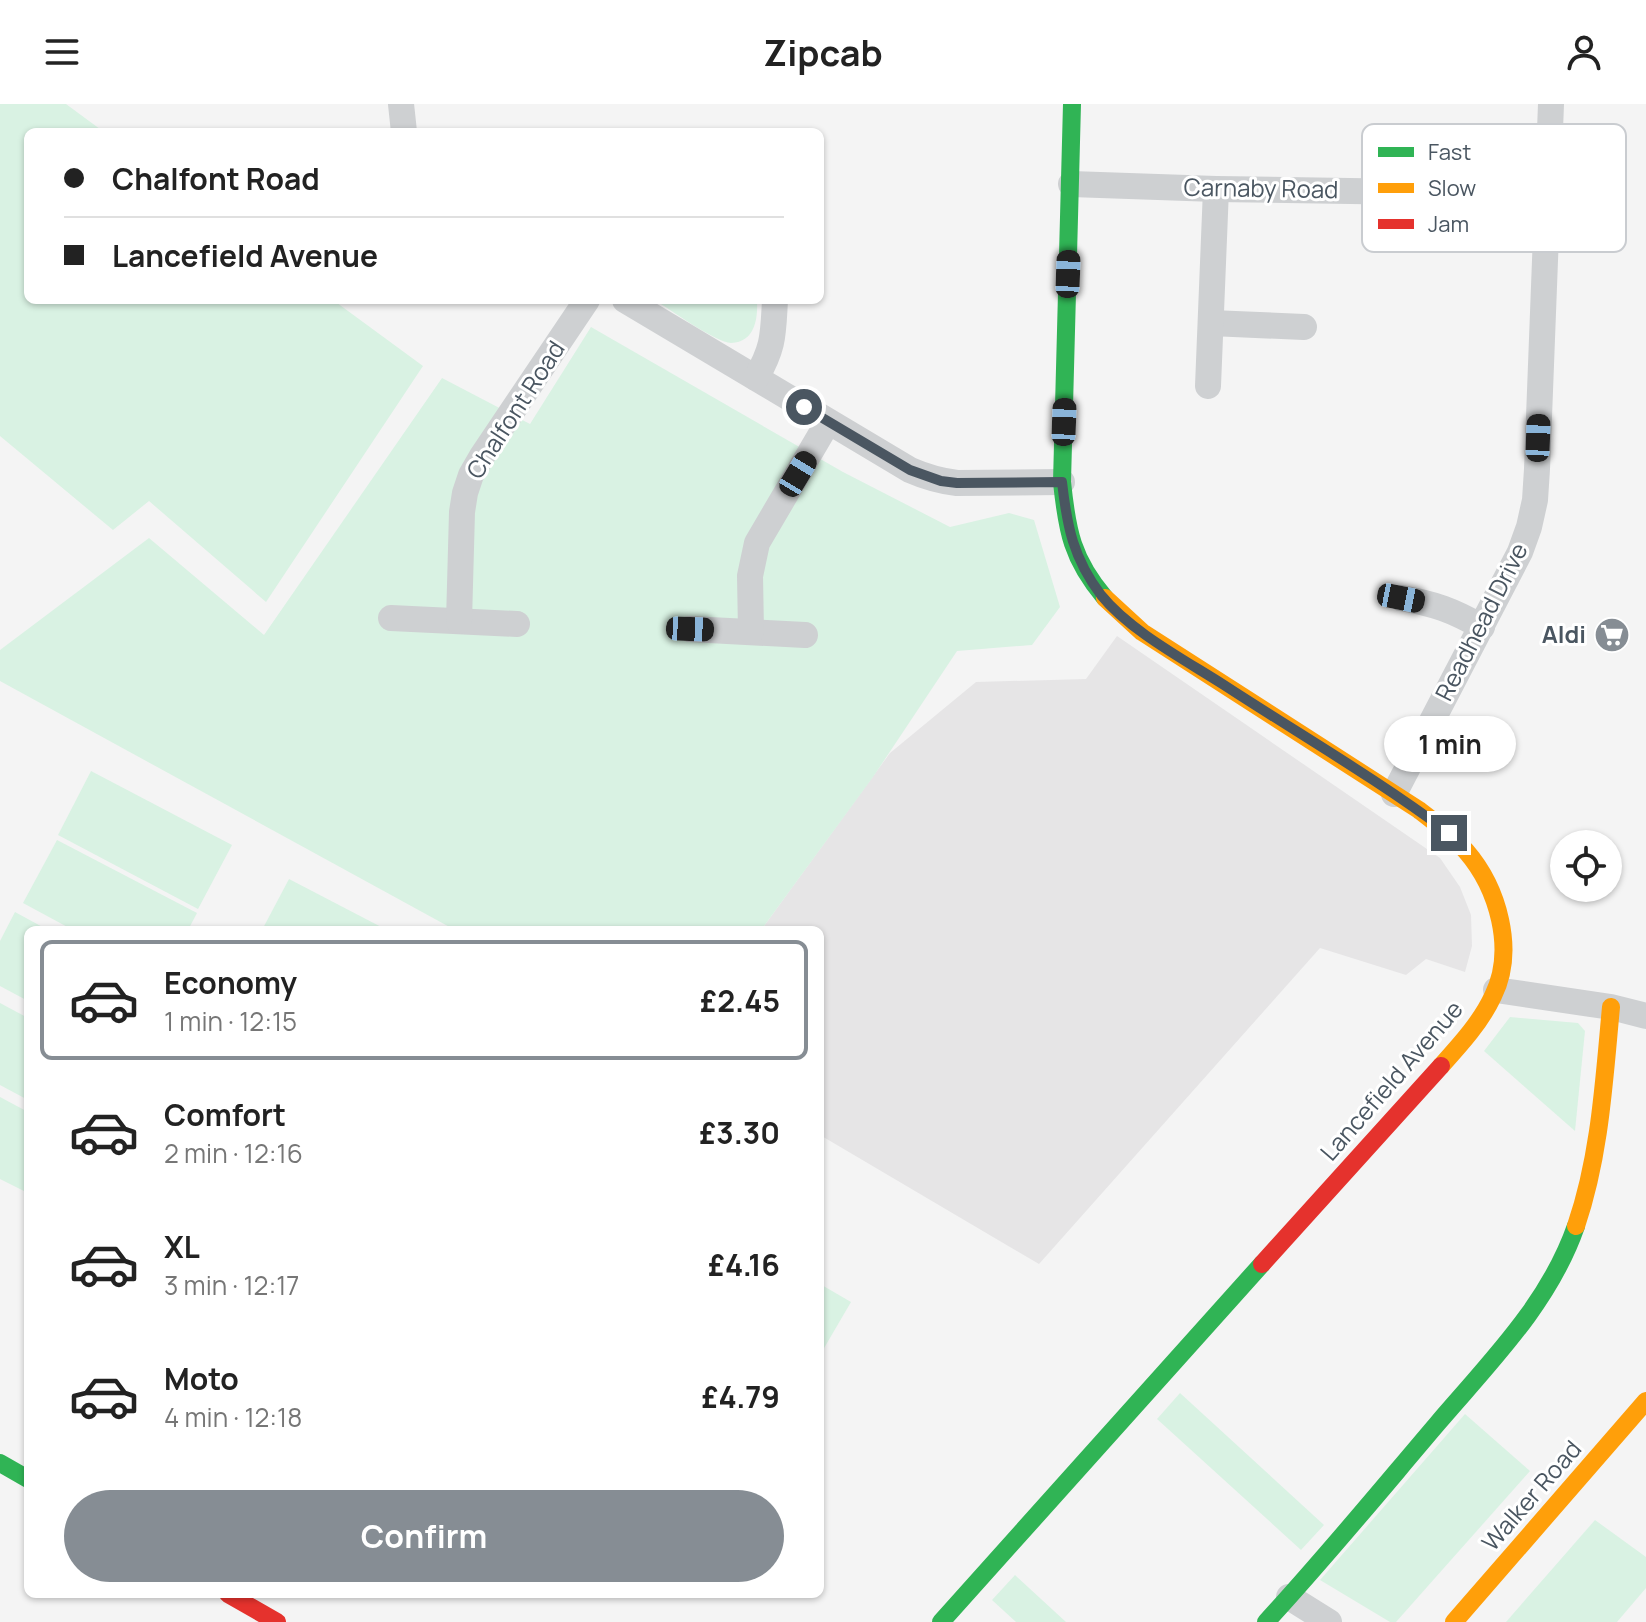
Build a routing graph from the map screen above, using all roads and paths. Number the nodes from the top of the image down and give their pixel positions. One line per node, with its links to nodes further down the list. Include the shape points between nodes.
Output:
1 (401, 104): 5 (street)
2 (1072, 104): 6 (street, Lancefield Avenue)
3 (1551, 104): 4 (street, Readhead Drive)
4 (1550, 124)
5 (404, 128)
6 (1071, 184): 7 (street, Carnaby Road); 18 (street, Lancefield Avenue)
7 (1216, 189): 8 (street, Carnaby Road); 13 (street)
8 (1362, 191)
9 (1545, 252): 23 (street, Readhead Drive, via 1535,500 1520,552)
10 (584, 304): 21 (street, Chalfont Road, via 471,475 462,512)
11 (632, 304): 15 (street)
12 (775, 304): 15 (street, via 773,340)
13 (1211, 323): 14 (street); 16 (street)
14 (1304, 327)
15 (756, 378): 17 (street)
16 (1208, 386)
17 (828, 422): 18 (street, via 910,470 941,481); 25 (street, via 757,543 750,576)
18 (1062, 482): 27 (street, Lancefield Avenue, via 1070,537 1091,581 1120,615)
19 (1401, 598): 23 (street, via 1435,604)
20 (391, 618): 21 (street)
21 (459, 621): 22 (street)
22 (517, 624)
23 (1482, 627): 27 (street, Readhead Drive)
24 (690, 629): 25 (street)
25 (751, 631): 26 (street)
26 (805, 635)
27 (1394, 794): 28 (street, Lancefield Avenue, via 1449,833 1483,874 1503,938)
28 (1496, 990): 29 (street); 37 (street, Lancefield Avenue, via 1452,1053)
29 (1611, 1007): 30 (street); 34 (street, via 1598,1132 1574,1231 1557,1269 1505,1343)
30 (1646, 1016)
31 (1646, 1401): 40 (street, Walker Road)
32 (0, 1463): 33 (street)
33 (24, 1477)
34 (1289, 1597): 38 (street); 39 (street)
35 (235, 1598): 36 (street)
36 (277, 1622)
37 (941, 1622)
38 (1266, 1622)
39 (1329, 1622)
40 (1454, 1622)

